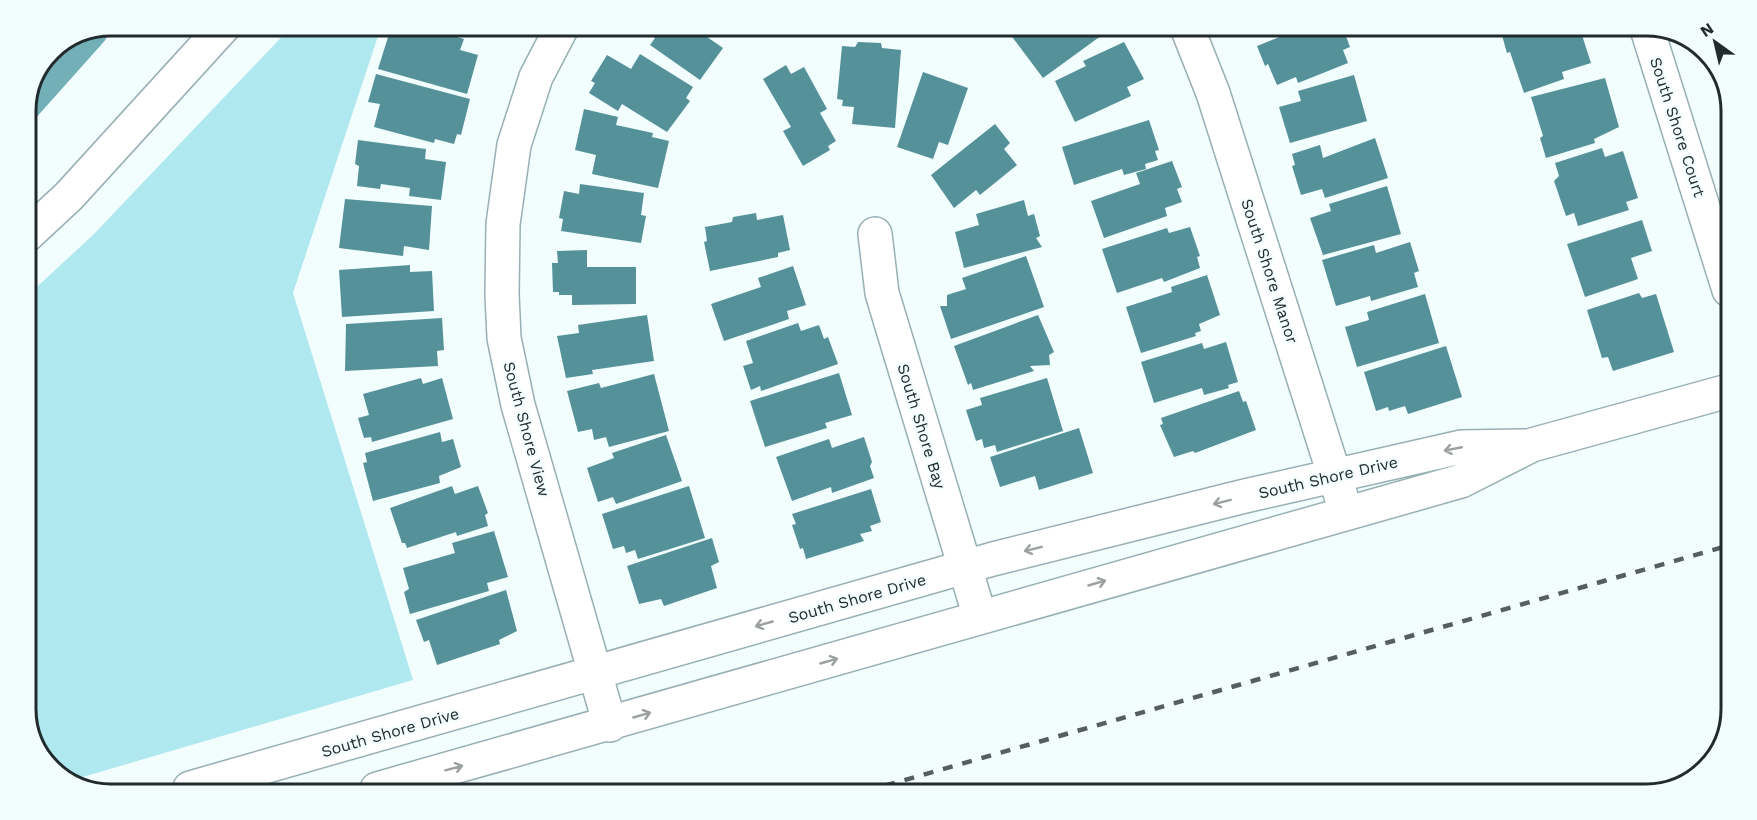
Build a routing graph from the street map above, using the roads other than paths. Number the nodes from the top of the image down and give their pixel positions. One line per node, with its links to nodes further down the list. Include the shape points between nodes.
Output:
1 (215, 36): 5 (street, via 69,196)
2 (557, 36): 14 (street, South Shore View, via 536,77 514,145 503,224 502,294 510,373)
3 (1190, 36): 10 (street, South Shore Manor, via 1213,93)
4 (1649, 36): 7 (street, South Shore Court)
5 (36, 227)
6 (875, 234): 12 (street, South Shore Bay, via 882,293)
7 (1721, 262)
8 (1721, 393): 9 (street, South Shore Drive)
9 (1532, 446): 10 (street, South Shore Drive, one-way to 10, via 1461,447); 11 (street, South Shore Drive, via 1461,481)
10 (1334, 475): 11 (street, South Shore Manor); 12 (street, South Shore Drive, one-way to 12)
11 (1347, 513): 13 (street, South Shore Drive, one-way to 11)
12 (964, 567): 13 (street, South Shore Bay); 14 (street, South Shore Drive, one-way to 14)
13 (980, 617): 15 (street, South Shore Drive, one-way to 13)
14 (596, 674): 15 (street, South Shore View); 16 (street, South Shore Drive)
15 (610, 725): 17 (street, South Shore Drive, one-way to 15)
16 (204, 784)
17 (395, 784)

